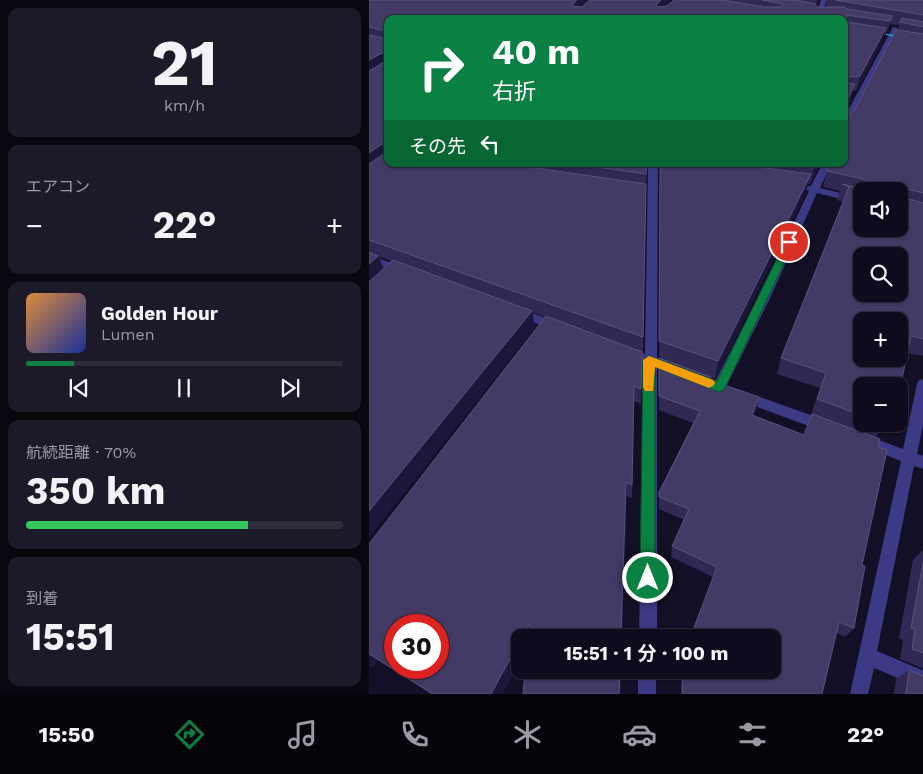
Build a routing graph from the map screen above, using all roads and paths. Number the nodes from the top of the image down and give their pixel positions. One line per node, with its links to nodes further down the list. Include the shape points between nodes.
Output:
1 (824, 0): 4 (street)
2 (810, 13): 3 (street)
3 (816, 15)
4 (821, 15)
5 (905, 30): 7 (street, via 891,27)
6 (881, 39): 7 (street)
7 (894, 41): 8 (street, via 855,96)
8 (848, 115)
9 (656, 167): 21 (street, via 647,195)
10 (825, 167): 12 (street)
11 (795, 187): 12 (street)
12 (814, 189): 13 (street); 24 (street, via 765,296 715,385)
13 (853, 199)
14 (369, 258): 15 (street, via 395,272)
15 (417, 276)
16 (510, 309): 17 (street)
17 (547, 322): 18 (street); 19 (street)
18 (575, 333)
19 (535, 338)
20 (612, 347): 21 (street)
21 (649, 360): 22 (street); 27 (street)
22 (684, 374)
23 (923, 384): 26 (street)
24 (837, 430)
25 (855, 437): 26 (street)
26 (916, 460): 28 (street)
27 (647, 629)
28 (867, 656): 30 (street); 32 (street)
29 (647, 679): 31 (street)
30 (923, 680)
31 (647, 694)
32 (859, 694)

